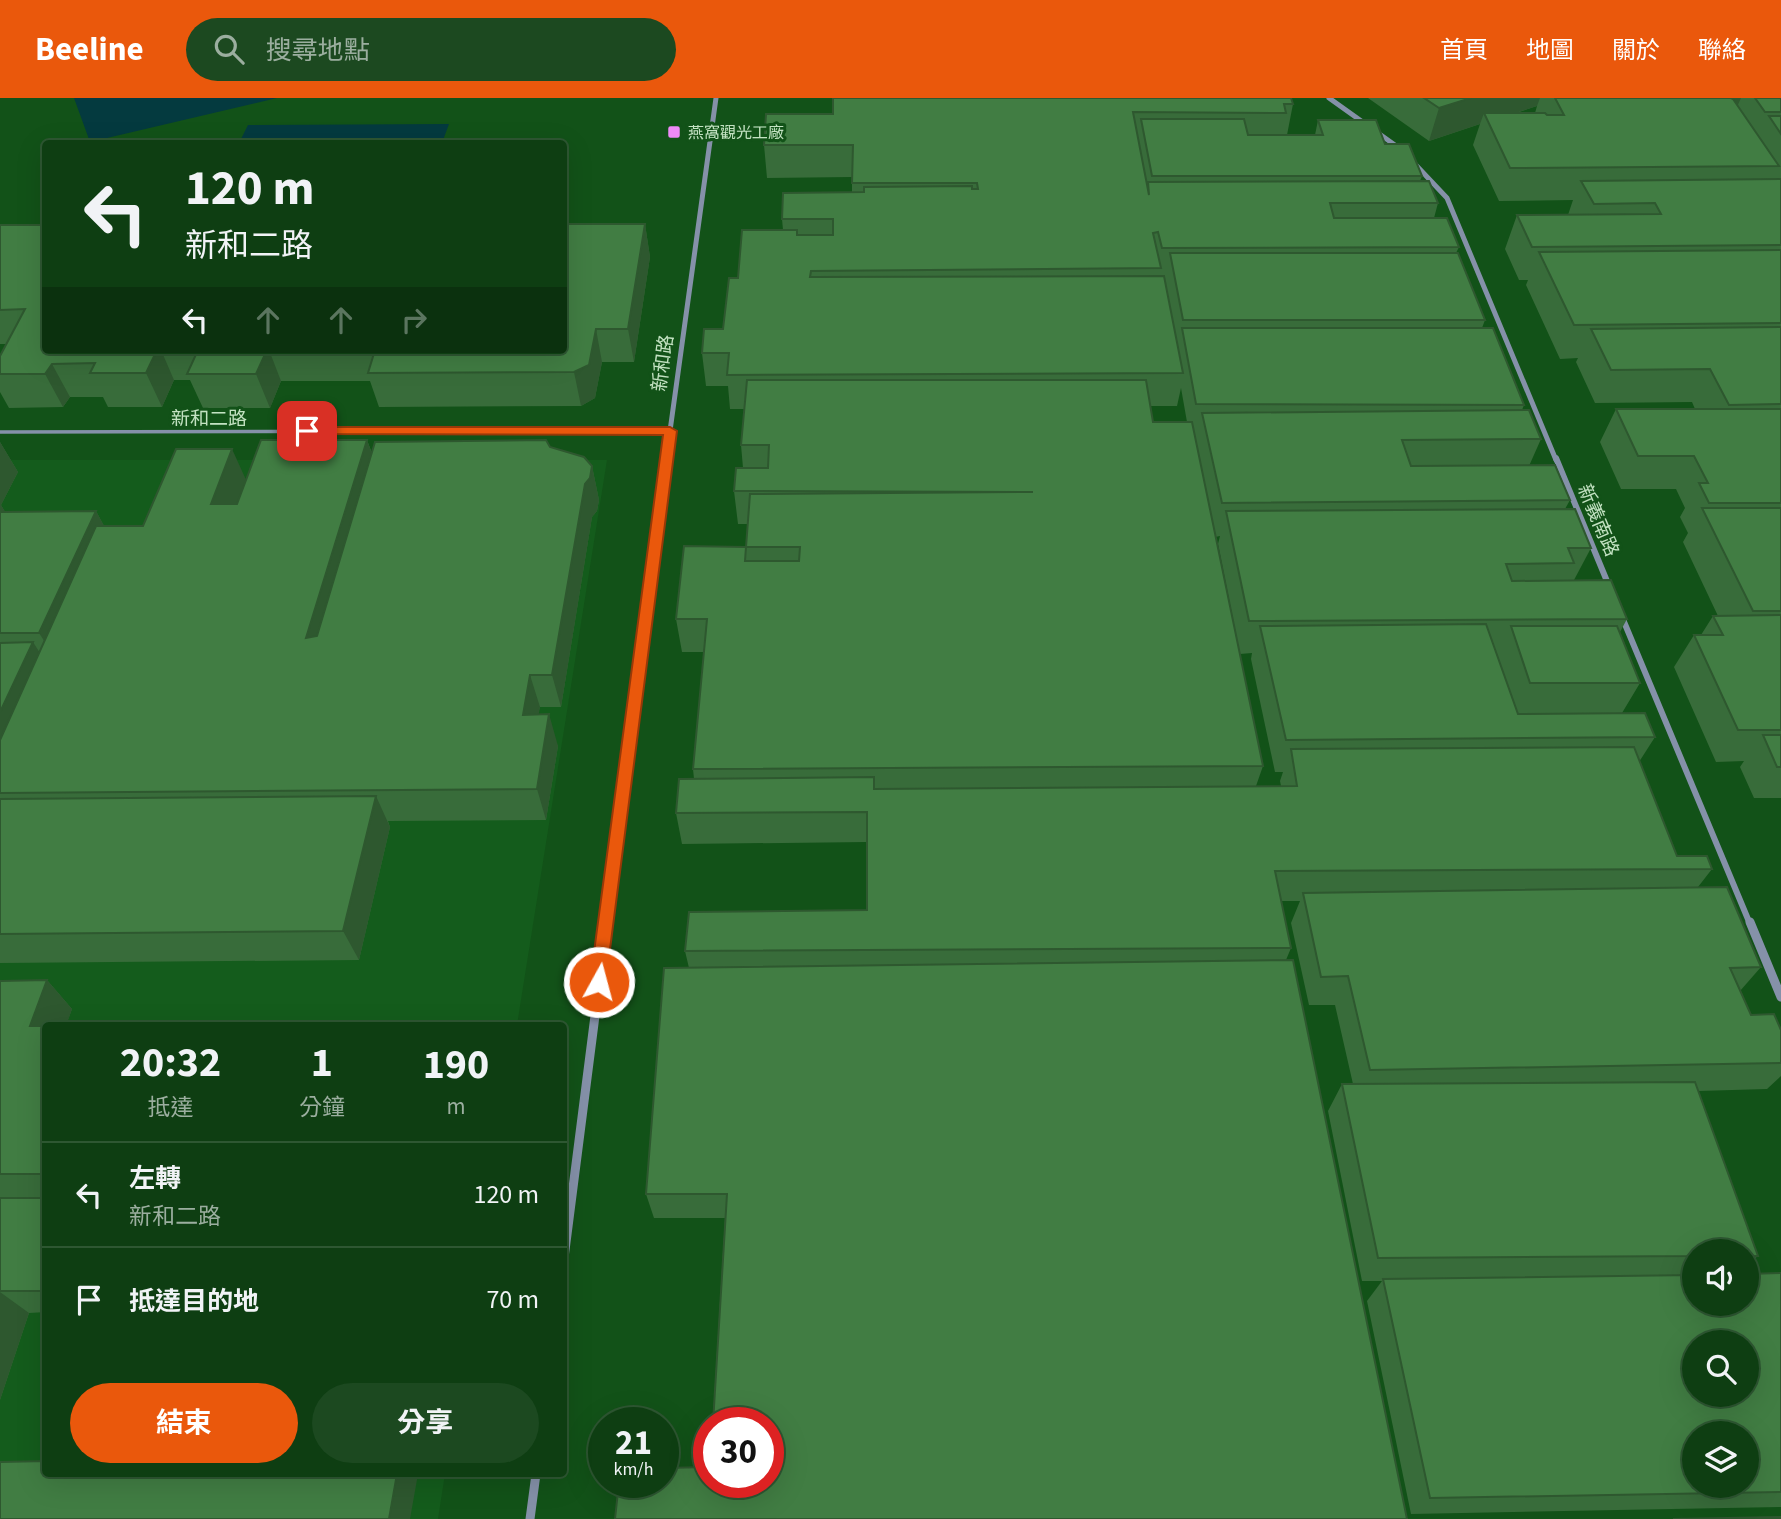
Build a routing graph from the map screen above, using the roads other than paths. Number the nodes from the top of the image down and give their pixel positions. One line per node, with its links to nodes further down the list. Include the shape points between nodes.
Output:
1 (716, 98): 3 (street, 新和路)
2 (1329, 98): 5 (street, 新義南路, via 1399,148 1447,198)
3 (670, 431): 4 (lane, 新和二路); 8 (street, 新和路)
4 (0, 432)
5 (1614, 597)
6 (1619, 610): 7 (street)
7 (1781, 997)
8 (567, 1235)
9 (536, 1477): 10 (street)
10 (530, 1519)

